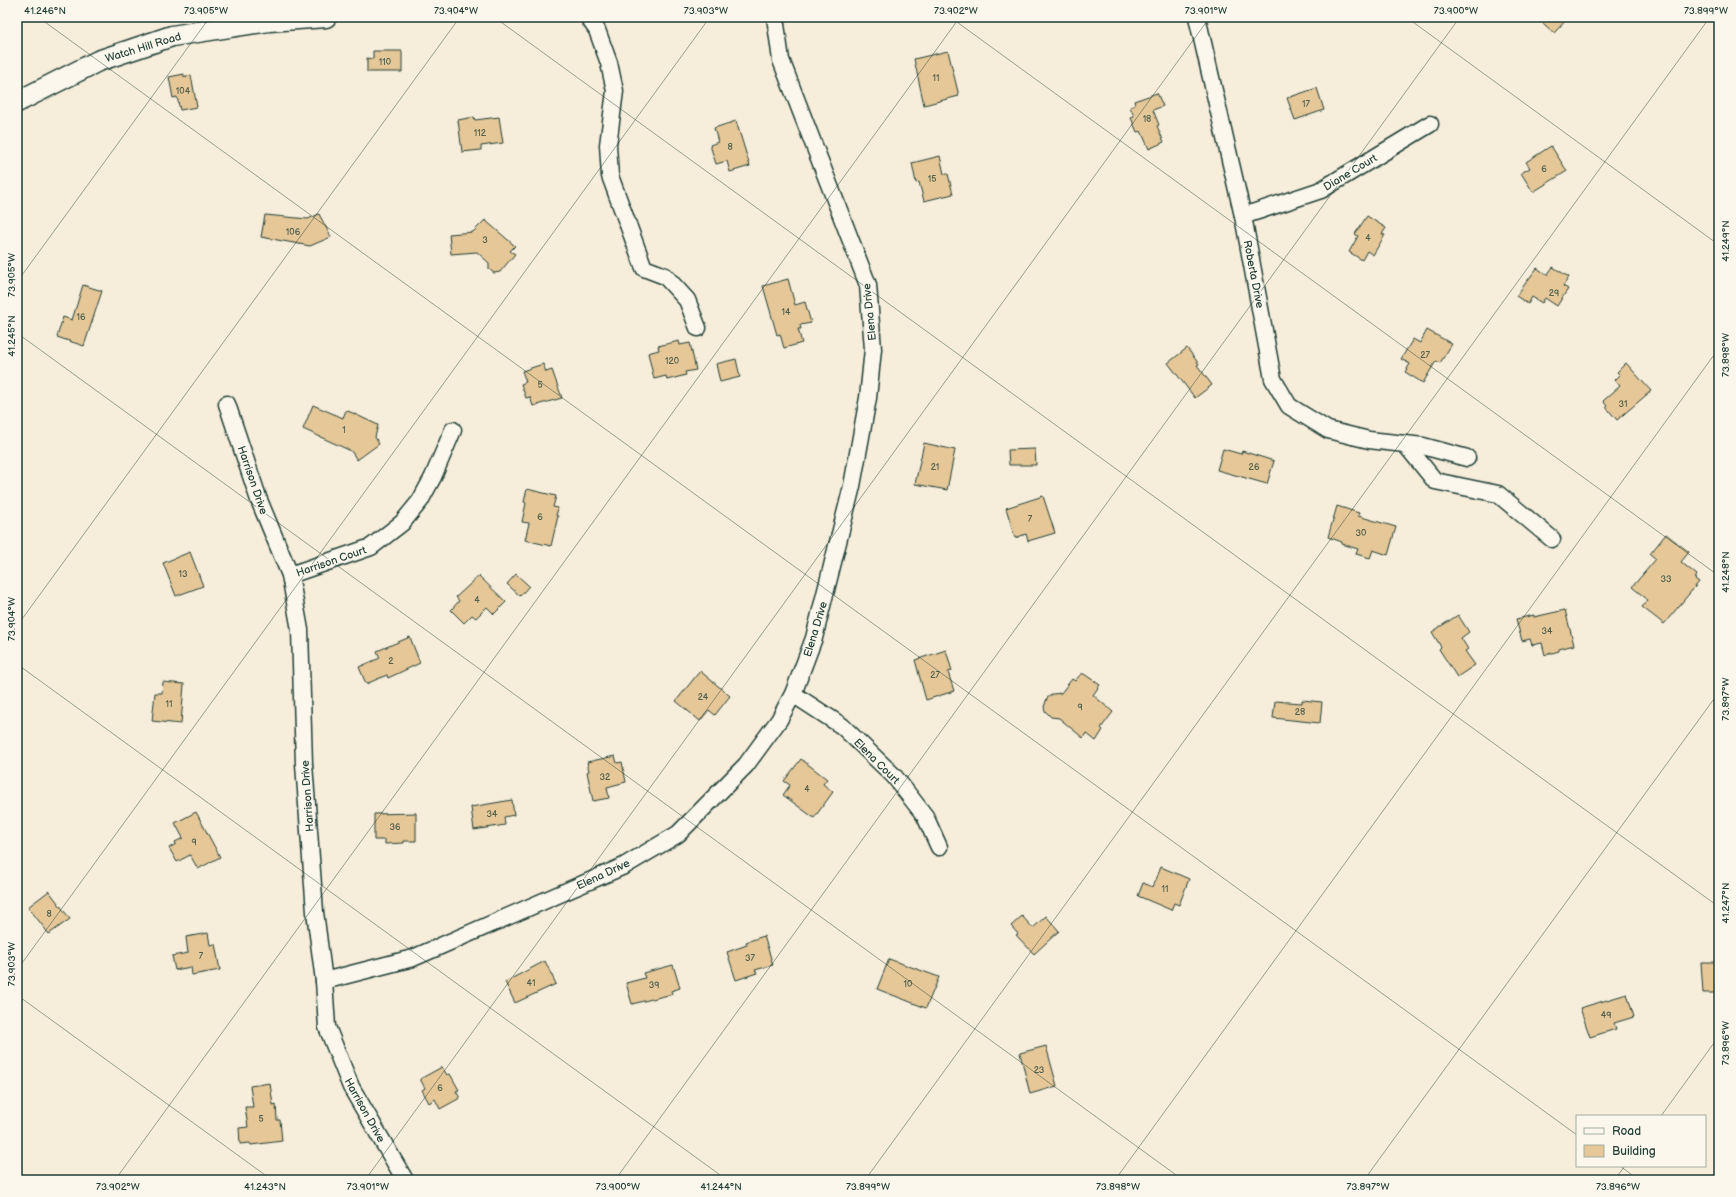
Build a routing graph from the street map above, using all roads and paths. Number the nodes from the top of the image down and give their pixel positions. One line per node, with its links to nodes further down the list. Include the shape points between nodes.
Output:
1 (326, 17): 5 (street, Watch Hill Road)
2 (588, 17): 9 (street, via 597,30 615,91 608,144 610,176 644,268 665,276 687,300)
3 (775, 17): 16 (street, Elena Drive, via 781,60 868,285 873,348 868,398 852,486 814,638)
4 (1197, 17): 8 (street, Roberta Drive)
5 (268, 19): 6 (street, Watch Hill Road, via 172,36 98,61)
6 (17, 102)
7 (1430, 124): 8 (street, Diane Court, via 1321,190)
8 (1243, 216): 12 (street, Roberta Drive, via 1273,379 1289,406 1328,430 1368,440)
9 (698, 328)
10 (227, 404): 15 (street, Harrison Drive, via 259,500)
11 (453, 430): 15 (street, Harrison Court, via 420,501 402,522 370,547)
12 (1405, 444): 13 (street, Roberta Drive); 14 (street, via 1435,481 1498,494)
13 (1468, 458)
14 (1552, 538)
15 (290, 575): 18 (street, Harrison Drive, via 300,630 304,764 315,912)
16 (793, 694): 17 (street, Elena Court, via 842,726 894,776 925,816); 18 (street, Elena Drive, via 779,720 746,765 678,834 624,866 413,958)
17 (939, 847)
18 (324, 980): 19 (street, Harrison Drive, via 327,1027 348,1081)
19 (405, 1180)

